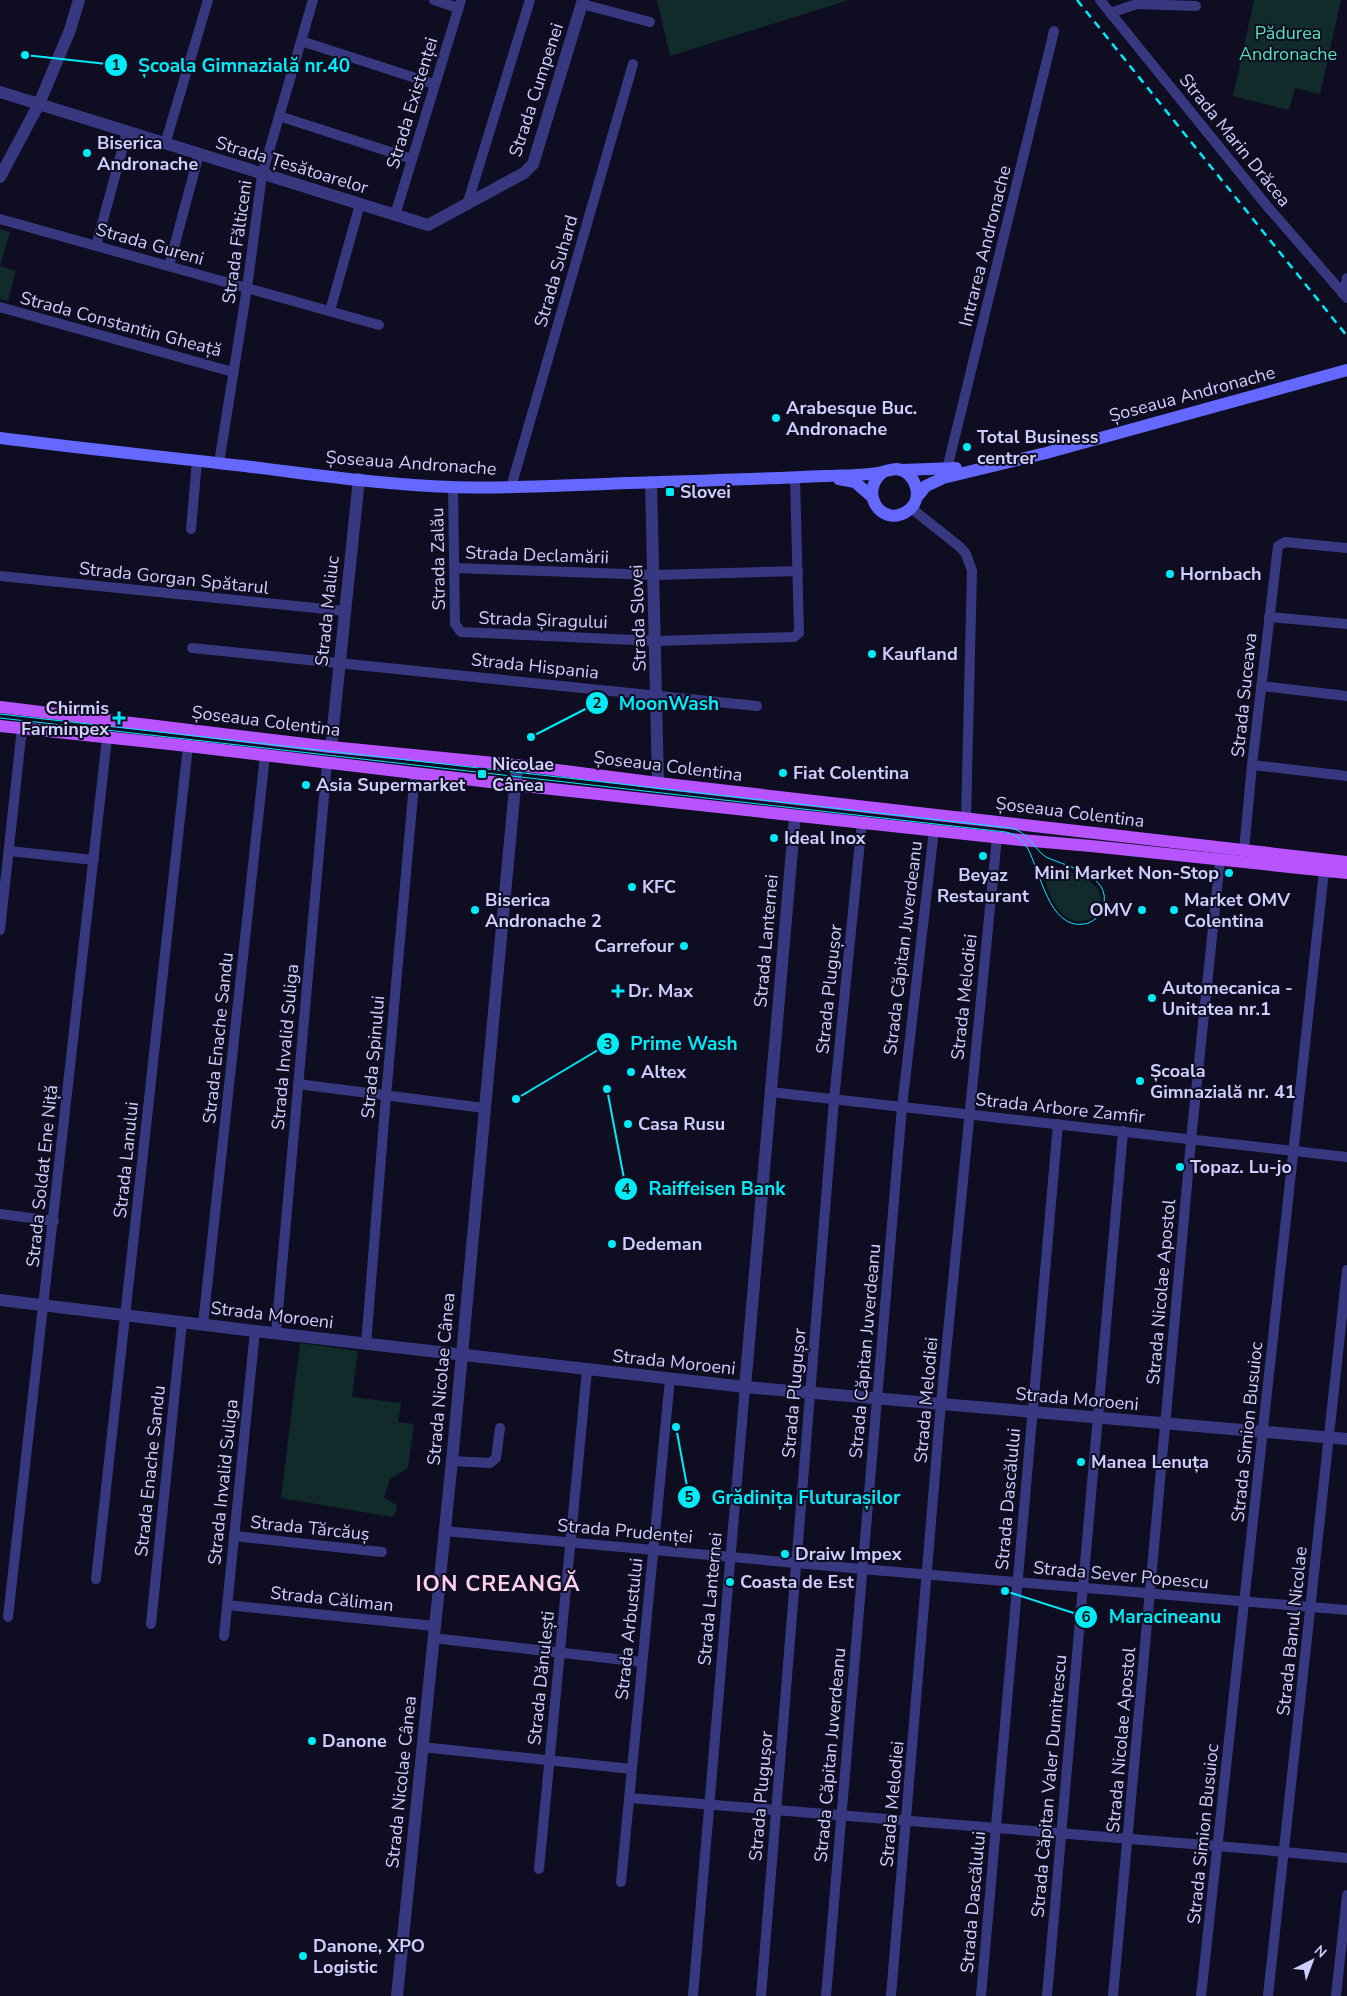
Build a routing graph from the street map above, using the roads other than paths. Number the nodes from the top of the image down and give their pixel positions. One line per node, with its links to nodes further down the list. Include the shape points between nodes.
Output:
1 (79, 0): 17 (street)
2 (208, 0): 20 (street)
3 (314, 0): 13 (street, Strada Fălticeni)
4 (434, 0): 8 (street)
5 (530, 0): 26 (street)
6 (1100, 0): 10 (street, Strada Marin Drăcea)
7 (582, 2): 11 (street); 26 (street, Strada Cumpenei, via 533,164 524,173)
8 (459, 4): 15 (street, Strada Existenței)
9 (1196, 6): 10 (street, via 1137,4)
10 (1110, 13): 34 (street, Strada Marin Drăcea, via 1267,206)
11 (650, 22)
12 (1054, 31): 44 (street, Intrarea Andronache)
13 (301, 41): 15 (street); 18 (street, Strada Fălticeni)
14 (633, 64): 52 (street, Strada Suhard)
15 (434, 84): 22 (street, Strada Existenței)
16 (0, 92): 17 (street, Strada Țesătoarelor)
17 (39, 104): 19 (street, Strada Țesătoarelor); 24 (street)
18 (279, 116): 22 (street); 23 (street, Strada Fălticeni)
19 (127, 132): 20 (street, Strada Țesătoarelor); 30 (street)
20 (165, 144): 21 (street, Strada Țesătoarelor)
21 (199, 154): 23 (street, Strada Țesătoarelor); 31 (street)
22 (412, 159): 27 (street, Strada Existenței)
23 (262, 174): 25 (street, Strada Țesătoarelor); 33 (street, Strada Fălticeni)
24 (0, 177)
25 (360, 204): 27 (street, Strada Țesătoarelor); 36 (street)
26 (467, 205): 29 (street, Strada Cumpenei)
27 (395, 215): 29 (street, Strada Țesătoarelor, via 424,225)
28 (0, 219): 30 (street, Strada Gureni)
29 (431, 224)
30 (96, 246): 31 (street, Strada Gureni)
31 (169, 266): 33 (street, Strada Gureni)
32 (1347, 278): 34 (street)
33 (247, 288): 36 (street, Strada Gureni); 39 (street, Strada Fălticeni)
34 (1345, 296)
35 (0, 308): 39 (street, Strada Constantin Gheață)
36 (330, 311): 37 (street, Strada Gureni)
37 (379, 325)
38 (1347, 370): 43 (main road, Șoseaua Andronache)
39 (233, 372): 42 (street, Strada Fălticeni)
40 (0, 438): 41 (main road, Șoseaua Andronache)
41 (197, 461): 42 (main road, Șoseaua Andronache); 55 (street)
42 (220, 463): 49 (main road, Șoseaua Andronache)
43 (988, 466): 44 (main road, Șoseaua Andronache); 54 (main road, Șoseaua Andronache, via 935,480)
44 (947, 469): 45 (main road, Șoseaua Andronache)
45 (900, 470): 46 (main road); 54 (main road, via 915,483)
46 (883, 472): 47 (main road, Șoseaua Andronache); 53 (main road, via 873,482)
47 (822, 476): 48 (main road, Șoseaua Andronache); 53 (main road, Șoseaua Andronache, via 854,482)
48 (795, 477): 50 (main road, Șoseaua Andronache); 58 (street, Strada Șiragului)
49 (358, 479): 51 (main road, Șoseaua Andronache); 61 (street, Strada Maliuc)
50 (651, 482): 52 (main road, Șoseaua Andronache); 59 (street, Strada Slovei)
51 (453, 487): 52 (main road, Șoseaua Andronache); 57 (street, Strada Zalău)
52 (511, 487)
53 (871, 496): 54 (main road, via 884,513 899,515)
54 (914, 502): 87 (street, via 966,554 972,571)
55 (191, 530)
56 (1347, 548): 62 (street, Strada Suceava, via 1280,544)
57 (455, 568): 59 (street, Strada Declamării); 64 (street, Strada Zalău, via 455,624)
58 (798, 570): 59 (street, Strada Declamării); 65 (street, Strada Șiragului, via 800,630 796,636)
59 (654, 575): 65 (street, Strada Slovei)
60 (0, 576): 61 (street, Strada Gorgan Spătarul)
61 (345, 611): 67 (street, Strada Maliuc)
62 (1269, 617): 63 (street); 68 (street, Strada Suceava)
63 (1347, 624)
64 (458, 630): 65 (street, Strada Șiragului, via 464,633)
65 (656, 641): 69 (street, Strada Slovei)
66 (192, 648): 67 (street, Strada Hispania)
67 (340, 662): 69 (street, Strada Hispania); 77 (street, Strada Maliuc)
68 (1261, 686): 70 (street); 80 (street, Strada Suceava)
69 (657, 696): 71 (street, Strada Hispania); 84 (street, Strada Slovei)
70 (1347, 696)
71 (757, 706)
72 (0, 707): 77 (main road, Șoseaua Colentina)
73 (0, 726): 74 (main road, Șoseaua Colentina)
74 (22, 728): 75 (main road, Șoseaua Colentina); 92 (street)
75 (107, 738): 76 (main road, Șoseaua Colentina); 93 (street, Strada Soldat Ene Niță)
76 (188, 746): 78 (main road, Șoseaua Colentina); 117 (street, Strada Lanului)
77 (331, 747): 81 (main road, Șoseaua Colentina)
78 (265, 756): 79 (main road, Șoseaua Colentina); 119 (street, Strada Enache Sandu)
79 (327, 763): 82 (main road, Șoseaua Colentina); 100 (street, Strada Invalid Suliga)
80 (1252, 765): 83 (street); 91 (street, Strada Suceava)
81 (517, 766): 84 (main road, Șoseaua Colentina); 85 (street, Strada Nicolae Cânea)
82 (415, 773): 85 (main road, Șoseaua Colentina); 102 (street, Strada Spinului)
83 (1347, 776)
84 (658, 783): 87 (main road, Șoseaua Colentina)
85 (515, 785): 86 (main road, Șoseaua Colentina); 105 (street, Strada Nicolae Cânea)
86 (795, 816): 88 (main road, Șoseaua Colentina); 101 (street, Strada Lanternei)
87 (966, 818): 91 (main road, Șoseaua Colentina)
88 (862, 822): 89 (main road, Șoseaua Colentina); 103 (street, Strada Plugușor)
89 (934, 830): 90 (main road, Șoseaua Colentina); 104 (street, Strada Căpitan Juverdeanu)
90 (997, 837): 94 (main road, Șoseaua Colentina); 106 (street, Strada Melodiei)
91 (1244, 850): 95 (main road, Șoseaua Colentina)
92 (9, 851): 93 (street); 99 (street)
93 (94, 860): 113 (street, Strada Soldat Ene Niță)
94 (1220, 860): 96 (main road, Șoseaua Colentina); 109 (street, Strada Nicolae Apostol)
95 (1347, 860)
96 (1324, 871): 97 (main road, Șoseaua Colentina); 98 (street, Șoseaua Colentina); 110 (street, Strada Simion Busuioc)
97 (1347, 873)
98 (1347, 878)
99 (0, 930)
100 (298, 1084): 102 (street); 121 (street, Strada Invalid Suliga)
101 (770, 1092): 103 (street, Strada Arbore Zamfir); 128 (street, Strada Lanternei)
102 (386, 1096): 105 (street); 122 (street, Strada Spinului)
103 (834, 1100): 104 (street, Strada Arbore Zamfir); 129 (street, Strada Plugușor)
104 (902, 1107): 106 (street, Strada Arbore Zamfir); 130 (street, Strada Căpitan Juverdeanu)
105 (484, 1108): 123 (street, Strada Nicolae Cânea)
106 (969, 1114): 107 (street, Strada Arbore Zamfir); 131 (street, Strada Melodiei)
107 (1058, 1124): 108 (street, Strada Arbore Zamfir); 132 (street, Strada Dascălului)
108 (1124, 1131): 109 (street, Strada Arbore Zamfir); 133 (street, Strada Căpitan Valer Dumitrescu)
109 (1191, 1138): 110 (street, Strada Arbore Zamfir); 134 (street, Strada Nicolae Apostol)
110 (1294, 1151): 111 (street, Strada Arbore Zamfir); 136 (street, Strada Simion Busuioc)
111 (1347, 1157)
112 (0, 1214): 113 (street)
113 (54, 1220): 116 (street, Strada Soldat Ene Niță)
114 (1347, 1270): 125 (street, Strada Banul Nicolae)
115 (0, 1300): 116 (street, Strada Moroeni)
116 (44, 1305): 117 (street, Strada Moroeni); 153 (street, Strada Soldat Ene Niță)
117 (125, 1315): 118 (street, Strada Moroeni); 149 (street, Strada Lanului)
118 (182, 1322): 119 (street, Strada Moroeni); 160 (street, Strada Enache Sandu)
119 (203, 1324): 120 (street, Strada Moroeni)
120 (255, 1331): 121 (street, Strada Moroeni); 141 (street, Strada Invalid Suliga)
121 (276, 1333): 122 (street, Strada Moroeni)
122 (366, 1344): 123 (street, Strada Moroeni)
123 (462, 1354): 124 (street, Strada Moroeni); 139 (street, Strada Nicolae Cânea)
124 (588, 1370): 127 (street, Strada Moroeni); 142 (street, Strada Dănulești)
125 (1336, 1375): 126 (street); 137 (street, Strada Banul Nicolae)
126 (1347, 1376)
127 (670, 1379): 128 (street, Strada Moroeni); 143 (street, Strada Arbustului)
128 (745, 1387): 129 (street, Strada Moroeni); 145 (street, Strada Lanternei)
129 (811, 1393): 130 (street, Strada Moroeni); 146 (street, Strada Plugușor)
130 (877, 1399): 131 (street, Strada Moroeni); 147 (street, Strada Căpitan Juverdeanu)
131 (941, 1403): 132 (street, Strada Moroeni); 148 (street, Strada Melodiei)
132 (1032, 1413): 133 (street, Strada Moroeni); 150 (street, Strada Dascălului)
133 (1098, 1418): 134 (street, Strada Moroeni); 152 (street, Strada Căpitan Valer Dumitrescu)
134 (1165, 1424): 136 (street, Strada Moroeni); 154 (street, Strada Nicolae Apostol)
135 (500, 1428): 139 (street, via 494,1462)
136 (1264, 1432): 137 (street, Strada Moroeni); 155 (street, Strada Simion Busuioc)
137 (1329, 1438): 138 (street, Strada Moroeni); 157 (street, Strada Banul Nicolae)
138 (1347, 1439)
139 (452, 1461): 140 (street, Strada Nicolae Cânea)
140 (444, 1531): 142 (street, Strada Prudenței); 161 (street, Strada Nicolae Cânea)
141 (234, 1536): 144 (street, Strada Tărcăuș); 156 (street, Strada Invalid Suliga)
142 (571, 1542): 143 (street, Strada Prudenței); 163 (street, Strada Dănulești)
143 (653, 1550): 145 (street, Strada Prudenței); 164 (street, Strada Arbustului)
144 (382, 1552)
145 (731, 1557): 146 (street, Strada Prudenței); 169 (street, Strada Lanternei)
146 (796, 1563): 147 (street, Strada Prudenței); 170 (street, Strada Plugușor)
147 (862, 1569): 148 (street, Strada Sever Popescu); 171 (street, Strada Căpitan Juverdeanu)
148 (928, 1575): 150 (street, Strada Sever Popescu); 172 (street, Strada Melodiei)
149 (96, 1579)
150 (1017, 1582): 152 (street, Strada Sever Popescu); 173 (street, Strada Dascălului)
151 (0, 1588): 153 (street)
152 (1083, 1588): 154 (street, Strada Sever Popescu); 174 (street, Strada Căpitan Valer Dumitrescu)
153 (12, 1589): 159 (street, Strada Soldat Ene Niță)
154 (1151, 1594): 155 (street, Strada Sever Popescu); 175 (street, Strada Nicolae Apostol)
155 (1245, 1601): 157 (street, Strada Sever Popescu); 176 (street, Strada Simion Busuioc)
156 (227, 1604): 161 (street, Strada Căliman); 162 (street, Strada Invalid Suliga)
157 (1311, 1607): 158 (street, Strada Sever Popescu); 177 (street, Strada Banul Nicolae)
158 (1347, 1610)
159 (8, 1617)
160 (151, 1624)
161 (434, 1632): 163 (street, Strada Căliman); 165 (street, Strada Nicolae Cânea)
162 (224, 1636)
163 (560, 1653): 164 (street, Strada Căliman); 166 (street, Strada Dănulești)
164 (642, 1662): 167 (street, Strada Arbustului)
165 (422, 1747): 166 (street); 182 (street, Strada Nicolae Cânea)
166 (550, 1760): 167 (street); 179 (street, Strada Dănulești)
167 (632, 1769): 168 (street, Strada Arbustului)
168 (629, 1798): 169 (street); 180 (street, Strada Arbustului)
169 (709, 1805): 170 (street); 183 (street, Strada Lanternei)
170 (776, 1811): 171 (street); 184 (street, Strada Plugușor)
171 (841, 1816): 172 (street); 185 (street, Strada Căpitan Juverdeanu)
172 (907, 1822): 173 (street); 186 (street, Strada Melodiei)
173 (996, 1828): 174 (street); 187 (street, Strada Dascălului)
174 (1061, 1834): 175 (street); 188 (street, Strada Căpitan Valer Dumitrescu)
175 (1128, 1840): 176 (street); 189 (street, Strada Nicolae Apostol)
176 (1218, 1846): 177 (street); 190 (street, Strada Simion Busuioc)
177 (1284, 1852): 178 (street); 191 (street, Strada Banul Nicolae)
178 (1347, 1858)
179 (539, 1869)
180 (621, 1882)
181 (1347, 1894): 192 (street)
182 (397, 1996)
183 (693, 1996)
184 (761, 1996)
185 (826, 1996)
186 (891, 1996)
187 (981, 1996)
188 (1047, 1996)
189 (1113, 1996)
190 (1201, 1996)
191 (1268, 1996)
192 (1336, 1996)

